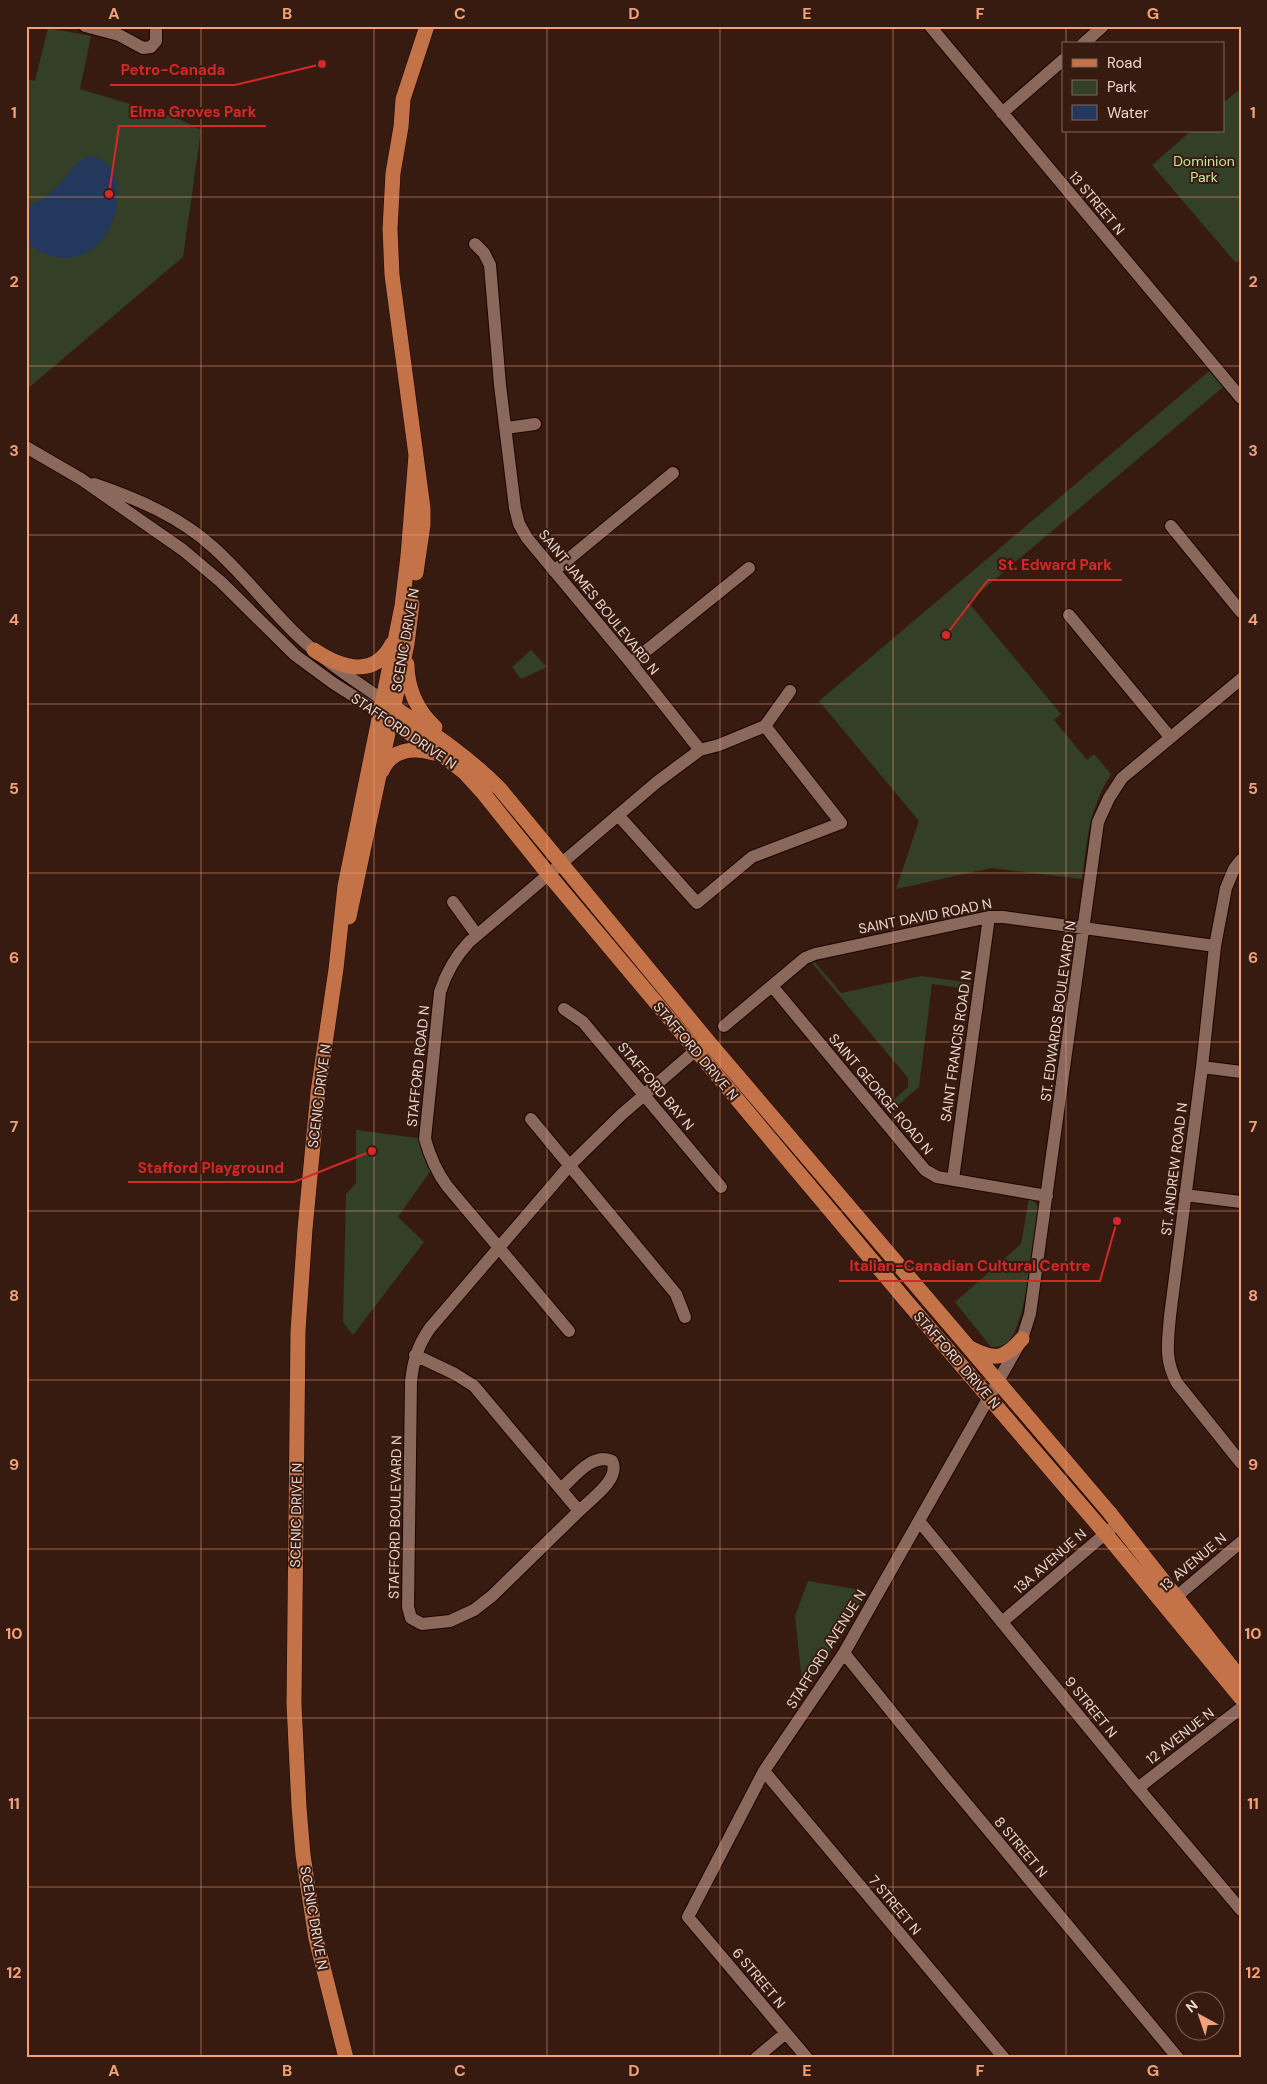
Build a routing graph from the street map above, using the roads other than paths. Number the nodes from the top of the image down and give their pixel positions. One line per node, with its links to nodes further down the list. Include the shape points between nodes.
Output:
1 (85, 26): 2 (street, via 119,35 146,48 156,42)
2 (156, 26)
3 (427, 26): 10 (main road, SCENIC DRIVE N, via 403,99)
4 (435, 26): 10 (main road, SCENIC DRIVE N, via 411,109)
5 (930, 26): 9 (street, 13 STREET N)
6 (1103, 26): 7 (street)
7 (1085, 42)
8 (1062, 61): 9 (street)
9 (1002, 113): 12 (street, 13 STREET N)
10 (401, 127): 23 (main road, SCENIC DRIVE N, via 393,173 392,275 422,493 423,525)
11 (475, 244): 14 (street, SAINT JAMES BOULEVARD N, via 490,265)
12 (1241, 398)
13 (535, 424): 14 (street)
14 (506, 428): 20 (street, SAINT JAMES BOULEVARD N, via 515,508 520,524 527,538)
15 (26, 447): 17 (street, STAFFORD DRIVE N)
16 (673, 473): 20 (street)
17 (81, 479): 24 (street, STAFFORD DRIVE N, via 132,497 197,534 215,548); 28 (street, STAFFORD DRIVE N, via 195,559 295,655)
18 (1171, 526): 21 (street)
19 (750, 568): 25 (street)
20 (554, 571): 25 (street, SAINT JAMES BOULEVARD N)
21 (1241, 612)
22 (1069, 615): 30 (street)
23 (402, 640): 24 (main road, via 383,658 360,667 343,666); 28 (main road, SCENIC DRIVE N); 32 (main road, via 413,698 423,714 446,736)
24 (314, 650): 28 (street, STAFFORD DRIVE N)
25 (631, 663): 31 (street, SAINT JAMES BOULEVARD N)
26 (1241, 679): 30 (street, ST. EDWARDS BOULEVARD N)
27 (790, 691): 29 (street)
28 (387, 710): 32 (main road, STAFFORD DRIVE N); 33 (main road, SCENIC DRIVE N); 43 (main road, SCENIC DRIVE N, via 345,886)
29 (765, 726): 31 (street); 34 (street, via 841,823 752,857 697,904)
30 (1170, 737): 40 (street, ST. EDWARDS BOULEVARD N, via 1122,778 1098,822)
31 (700, 750): 34 (street)
32 (449, 752): 33 (main road, via 417,749 394,755 385,763); 36 (main road, STAFFORD DRIVE N, via 475,764 500,789); 37 (main road, STAFFORD DRIVE N)
33 (378, 782): 43 (main road, SCENIC DRIVE N, via 358,884)
34 (618, 815): 36 (street)
35 (1241, 860): 42 (street, ST. ANDREW ROAD N, via 1226,888)
36 (560, 863): 37 (street, STAFFORD ROAD N); 47 (main road, STAFFORD DRIVE N)
37 (549, 875): 41 (street, STAFFORD ROAD N); 47 (main road, STAFFORD DRIVE N)
38 (453, 902): 41 (street)
39 (989, 917): 40 (street, SAINT DAVID ROAD N); 44 (street, SAINT DAVID ROAD N, via 815,954 805,958); 53 (street, SAINT FRANCIS ROAD N)
40 (1084, 928): 42 (street, SAINT DAVID ROAD N); 56 (street, ST. EDWARDS BOULEVARD N)
41 (477, 935): 58 (street, STAFFORD ROAD N, via 452,963 440,992 425,1139 440,1176)
42 (1215, 946): 48 (street, ST. ANDREW ROAD N)
43 (336, 969): 84 (main road, SCENIC DRIVE N, via 318,1092 298,1331 294,1704 298,1807 316,1940)
44 (772, 986): 46 (street, SAINT DAVID ROAD N); 53 (street, SAINT GEORGE ROAD N, via 925,1170)
45 (564, 1009): 50 (street, STAFFORD BAY N, via 583,1022)
46 (724, 1026)
47 (701, 1045): 50 (street, STAFFORD BOULEVARD N); 62 (main road, STAFFORD DRIVE N); 65 (main road, STAFFORD DRIVE N, via 907,1302)
48 (1202, 1067): 49 (street); 55 (street, ST. ANDREW ROAD N)
49 (1241, 1072)
50 (643, 1094): 52 (street, STAFFORD BOULEVARD N); 54 (street, STAFFORD BAY N)
51 (531, 1119): 52 (street)
52 (569, 1166): 58 (street, STAFFORD BOULEVARD N); 59 (street, via 676,1294)
53 (952, 1179): 56 (street, SAINT GEORGE ROAD N)
54 (721, 1187)
55 (1185, 1195): 57 (street); 66 (street, ST. ANDREW ROAD N, via 1170,1316 1168,1362 1174,1378 1188,1398)
56 (1047, 1196): 61 (street, ST. EDWARDS BOULEVARD N, via 1030,1314)
57 (1241, 1202)
58 (499, 1248): 60 (street); 63 (street, STAFFORD BOULEVARD N, via 430,1328)
59 (685, 1317)
60 (569, 1332)
61 (1022, 1339): 62 (main road, via 1004,1356 985,1355); 64 (street, ST. EDWARDS BOULEVARD N)
62 (967, 1346): 64 (main road, STAFFORD DRIVE N)
63 (415, 1355): 67 (street, via 474,1386); 68 (street, STAFFORD BOULEVARD N, via 411,1382 408,1597 411,1618 427,1624 450,1621 474,1610)
64 (998, 1384): 65 (street, ST. EDWARDS BOULEVARD N); 70 (main road, STAFFORD DRIVE N)
65 (990, 1398): 69 (street, STAFFORD AVENUE N); 71 (main road, STAFFORD DRIVE N)
66 (1241, 1462)
67 (561, 1489): 68 (street); 68 (street, STAFFORD BOULEVARD N, via 594,1460 612,1460 614,1473 610,1480)
68 (579, 1511)
69 (919, 1522): 74 (street, 9 STREET N); 75 (street, STAFFORD AVENUE N)
70 (1118, 1523): 71 (street, 13A AVENUE N); 73 (main road, STAFFORD DRIVE N)
71 (1105, 1534): 73 (main road, STAFFORD DRIVE N); 74 (street, 13A AVENUE N)
72 (1241, 1542): 73 (street, 13 AVENUE N)
73 (1170, 1601): 76 (main road, STAFFORD DRIVE N); 77 (main road, STAFFORD DRIVE N)
74 (1002, 1622): 80 (street, 9 STREET N)
75 (844, 1653): 79 (street, STAFFORD AVENUE N); 88 (street, 8 STREET N)
76 (1241, 1679)
77 (1241, 1698)
78 (1241, 1708): 80 (street, 12 AVENUE N)
79 (764, 1771): 82 (street, STAFFORD AVENUE N); 87 (street, 7 STREET N)
80 (1138, 1788): 81 (street, 9 STREET N)
81 (1241, 1910)
82 (688, 1917): 83 (street, 6 STREET N)
83 (786, 2033): 85 (street); 86 (street, 6 STREET N)
84 (346, 2058)
85 (756, 2058)
86 (807, 2058)
87 (1004, 2058)
88 (1178, 2058)

